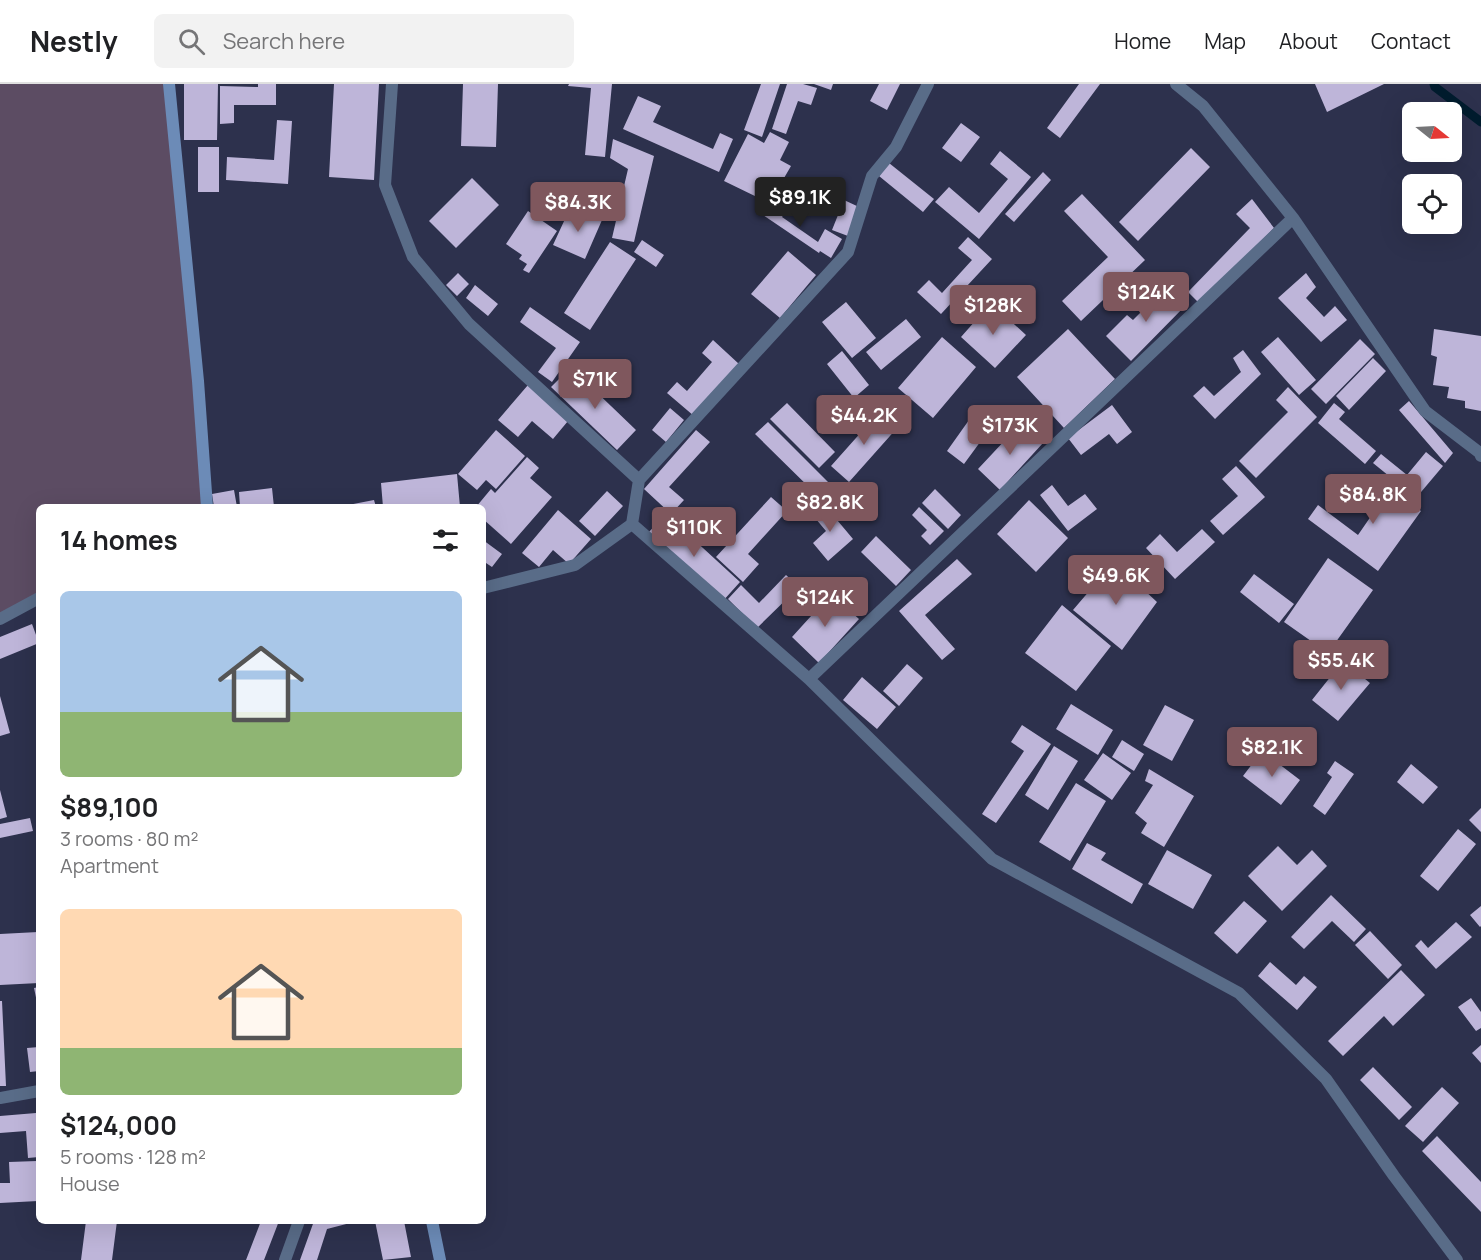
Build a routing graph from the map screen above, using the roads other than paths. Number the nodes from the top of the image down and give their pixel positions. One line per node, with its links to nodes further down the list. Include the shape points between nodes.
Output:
1 (169, 84): 8 (street)
2 (392, 84): 7 (street, via 385,185 413,257 469,324)
3 (928, 84): 7 (street, via 896,147 872,176 848,252)
4 (1176, 84): 5 (street, via 1203,106)
5 (1293, 218): 6 (street, via 1425,411); 13 (street)
6 (1481, 456)
7 (639, 480): 9 (street)
8 (206, 504)
9 (632, 524): 10 (street, via 575,565); 13 (street)
10 (486, 587)
11 (36, 600): 12 (street)
12 (0, 619)
13 (809, 679): 20 (street, via 993,859 1239,993 1326,1079)
14 (36, 1092): 15 (street)
15 (0, 1098)
16 (298, 1224): 18 (street)
17 (433, 1224): 19 (street)
18 (285, 1260)
19 (440, 1260)
20 (1457, 1260)

